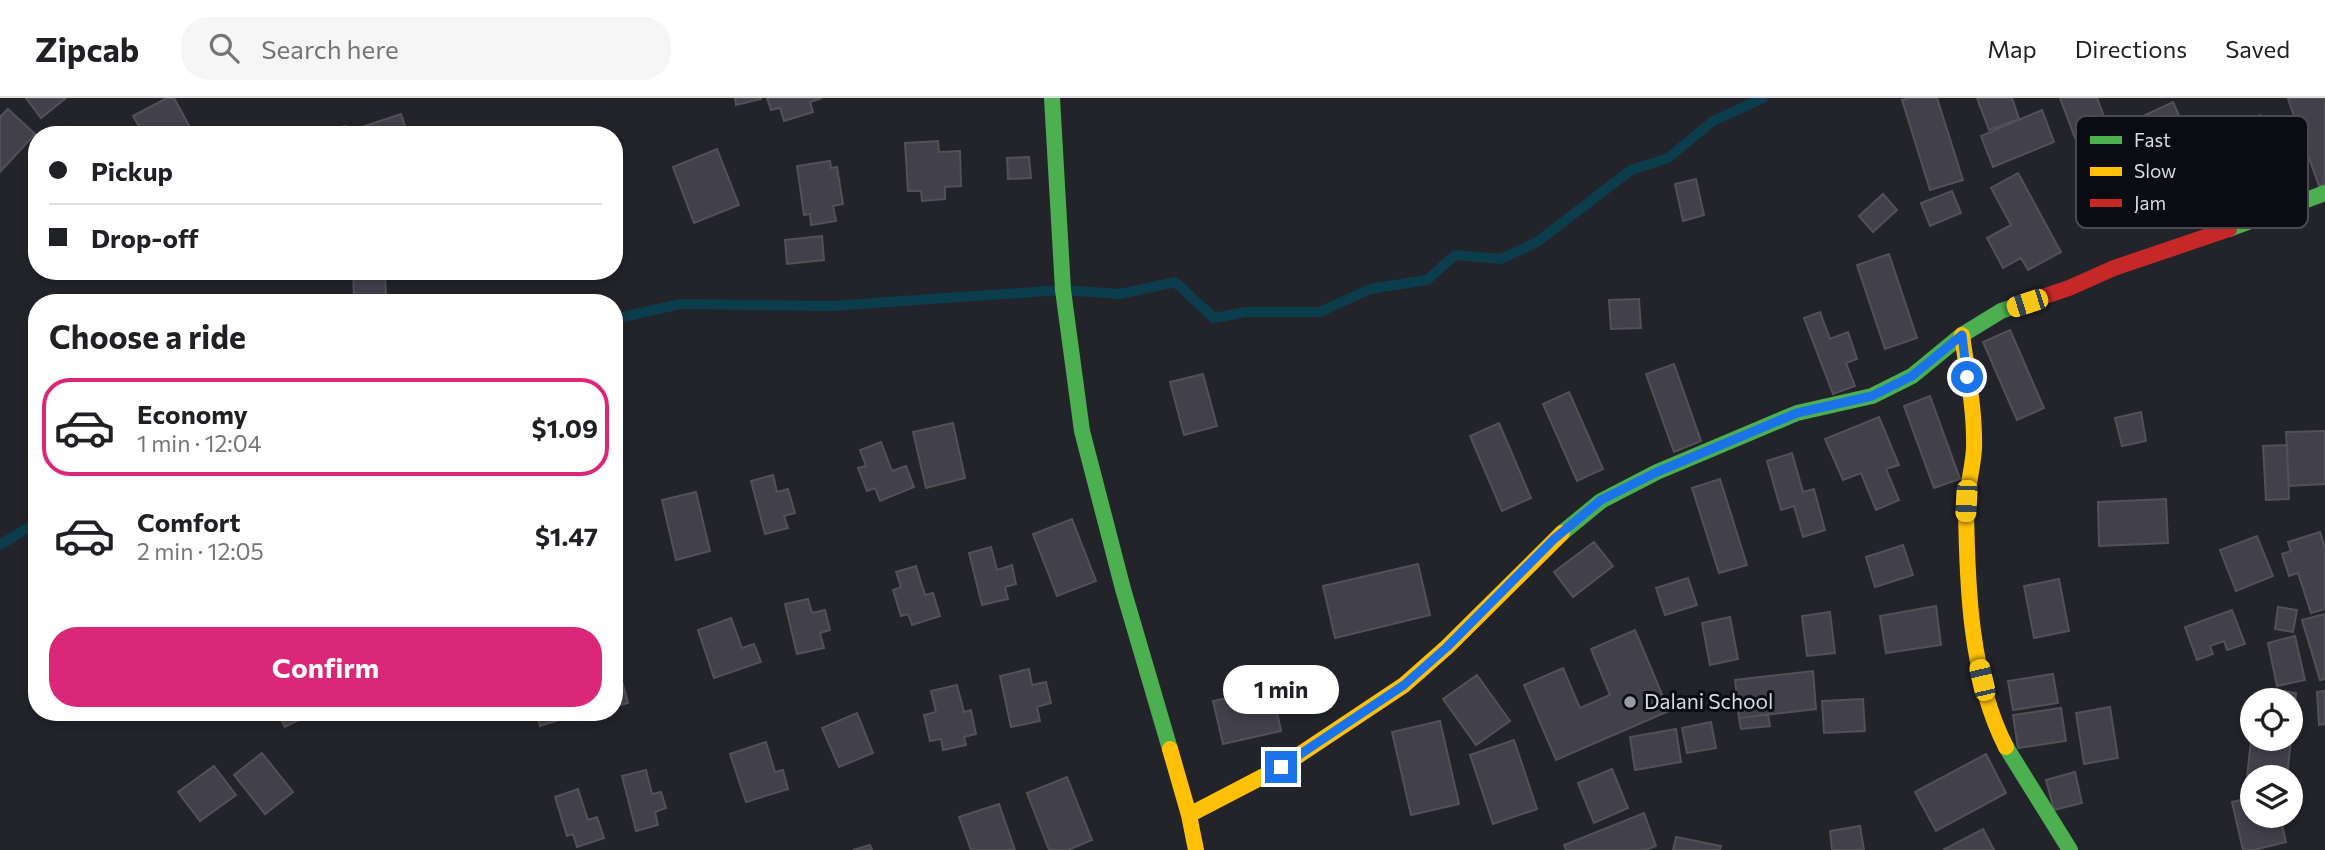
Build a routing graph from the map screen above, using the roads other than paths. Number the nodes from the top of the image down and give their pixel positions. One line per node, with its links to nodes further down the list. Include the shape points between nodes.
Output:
1 (1052, 98): 6 (street, via 1063,290 1082,431)
2 (2325, 193): 3 (street)
3 (2308, 199)
4 (2232, 228): 5 (street, via 2001,311)
5 (1962, 335): 6 (street, via 1912,376 1872,396 1797,413 1601,500 1554,539 1404,685 1281,767); 8 (street, via 1972,420 1973,463 1966,516 1978,663 1996,724)
6 (1189, 815): 7 (street)
7 (1196, 850)
8 (2070, 850)

